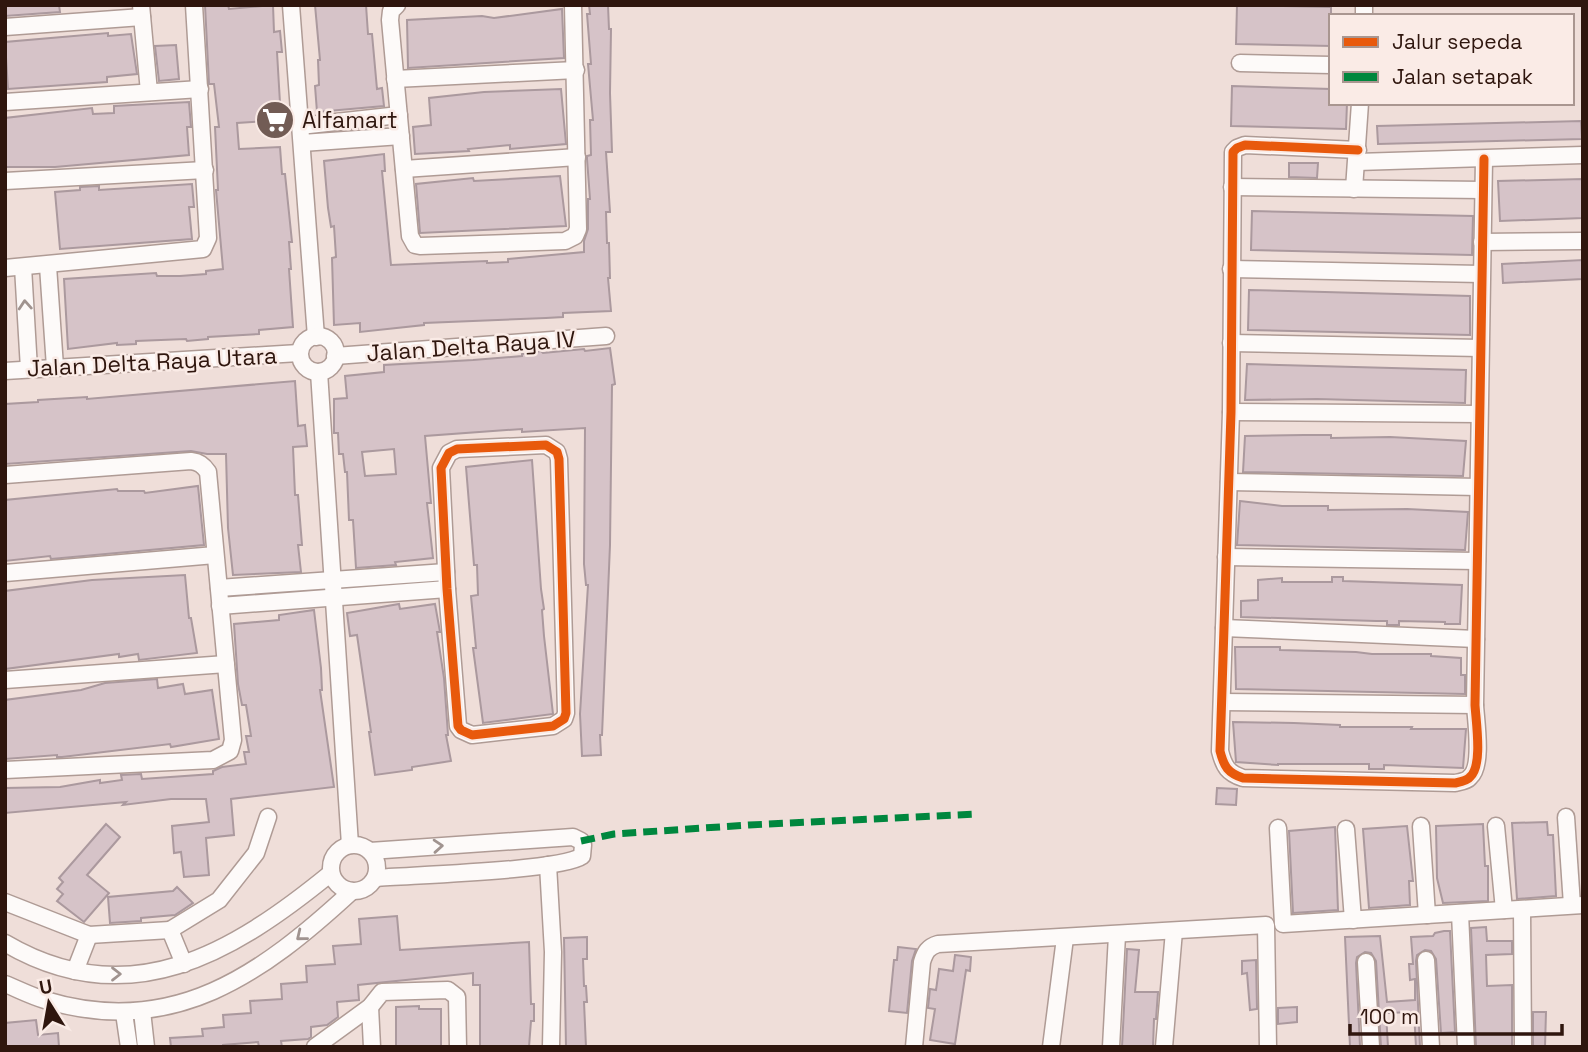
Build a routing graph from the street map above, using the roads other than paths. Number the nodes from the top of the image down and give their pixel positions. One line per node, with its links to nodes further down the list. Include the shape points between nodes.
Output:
1 (194, 5): 11 (street)
2 (291, 5): 16 (street)
3 (397, 5): 10 (street, via 390,14)
4 (573, 5): 9 (street)
5 (142, 11): 6 (street); 12 (street)
6 (5, 27)
7 (1240, 63): 8 (street)
8 (1329, 65)
9 (576, 70): 10 (street); 21 (street)
10 (395, 79): 15 (street)
11 (200, 89): 12 (street); 24 (street)
12 (149, 92): 13 (street)
13 (5, 102)
14 (1360, 105): 20 (street)
15 (399, 115): 16 (street); 17 (street)
16 (300, 126): 18 (street)
17 (401, 136): 18 (street); 23 (street)
18 (302, 144): 37 (street)
19 (1583, 155): 22 (street)
20 (1357, 156): 22 (street); 26 (street, via 1245,145 1233,152); 27 (street)
21 (578, 157): 23 (street); 23 (street, via 578,229 565,241 415,244 410,236)
22 (1484, 159): 28 (street)
23 (404, 169)
24 (205, 170): 25 (street); 31 (street, via 208,238 204,249)
25 (5, 181)
26 (1232, 187): 27 (street); 34 (street)
27 (1354, 189): 28 (street)
28 (1483, 190): 30 (street)
29 (1583, 241): 30 (street)
30 (1482, 242): 35 (street)
31 (48, 265): 32 (street); 42 (street)
32 (23, 267): 33 (street); 43 (street, one-way to 32)
33 (5, 268)
34 (1231, 269): 35 (street); 38 (street)
35 (1481, 274): 39 (street)
36 (606, 336): 41 (street, Jalan Delta Raya IV)
37 (316, 337): 40 (street, via 305,342); 41 (street, via 328,340)
38 (1231, 342): 39 (street); 46 (street)
39 (1480, 348): 47 (street)
40 (299, 353): 42 (street, Jalan Delta Raya Utara); 45 (street, via 307,369)
41 (335, 356): 45 (street, via 330,367)
42 (55, 367): 43 (street, Jalan Delta Raya Utara)
43 (29, 369): 44 (street, Jalan Delta Raya Utara)
44 (5, 371)
45 (319, 372): 56 (street)
46 (1230, 412): 47 (street); 49 (street)
47 (1479, 414): 50 (street)
48 (5, 475): 51 (street, via 198,462 208,472)
49 (1229, 482): 50 (street); 52 (street)
50 (1478, 487): 53 (street)
51 (215, 555): 55 (street); 57 (street)
52 (1226, 557): 53 (street); 61 (street)
53 (1477, 561): 62 (street)
54 (446, 572): 56 (street); 58 (street); 58 (street, via 441,468 449,453 546,445 553,449 559,459 566,713 559,723 472,735 461,730)
55 (5, 573)
56 (332, 580): 57 (street); 59 (street)
57 (219, 588): 60 (street)
58 (447, 589): 59 (street)
59 (334, 598): 60 (street); 74 (street)
60 (220, 606): 63 (street)
61 (1224, 628): 62 (street); 65 (street)
62 (1476, 639): 66 (street)
63 (226, 664): 64 (street); 67 (street, via 233,740 223,756)
64 (5, 680)
65 (1222, 702): 66 (street); 66 (street, via 1220,751 1229,774 1455,783 1469,779 1475,771)
66 (1475, 705)
67 (5, 770)
68 (268, 817): 87 (street, via 256,853 219,900)
69 (1566, 817): 81 (street)
70 (1421, 826): 85 (street)
71 (1496, 826): 83 (street)
72 (1278, 828): 86 (street, via 1283,924)
73 (1346, 829): 86 (street)
74 (350, 845): 75 (street); 77 (street, via 333,859)
75 (370, 851): 76 (street, one-way to 76, via 573,837 581,841 582,856); 78 (street, via 377,864)
76 (548, 865): 78 (street); 106 (street, via 553,952)
77 (331, 873): 79 (street, via 339,886); 95 (street, via 244,937)
78 (376, 878): 79 (street, via 366,888)
79 (352, 891): 99 (street, one-way to 99, via 280,953 241,978 185,1004)
80 (5, 902): 89 (street)
81 (1577, 905): 82 (street)
82 (1522, 909): 83 (street); 115 (street)
83 (1504, 910): 84 (street)
84 (1460, 913): 85 (street); 114 (street)
85 (1427, 915): 86 (street)
86 (1353, 920)
87 (170, 930): 89 (street); 95 (street)
88 (1174, 931): 90 (street); 110 (street); 111 (street, via 1266,925)
89 (89, 935): 96 (street)
90 (1117, 935): 91 (street); 109 (street)
91 (1065, 937): 107 (street, via 930,947 922,962); 108 (street)
92 (5, 943): 96 (street)
93 (1426, 960): 113 (street)
94 (1366, 962): 112 (street)
95 (184, 964): 96 (street, one-way to 95, via 146,973)
96 (75, 971)
97 (5, 984): 100 (street, via 85,1010)
98 (370, 1007): 103 (street); 104 (street); 105 (street, via 382,992 452,991 457,997)
99 (142, 1011): 100 (street); 102 (street)
100 (124, 1013): 101 (street)
101 (129, 1047)
102 (146, 1047)
103 (315, 1047)
104 (372, 1047)
105 (458, 1047)
106 (551, 1047)
107 (914, 1047)
108 (1051, 1047)
109 (1111, 1047)
110 (1164, 1047)
111 (1268, 1047)
112 (1371, 1047)
113 (1432, 1047)
114 (1466, 1047)
115 (1523, 1047)

